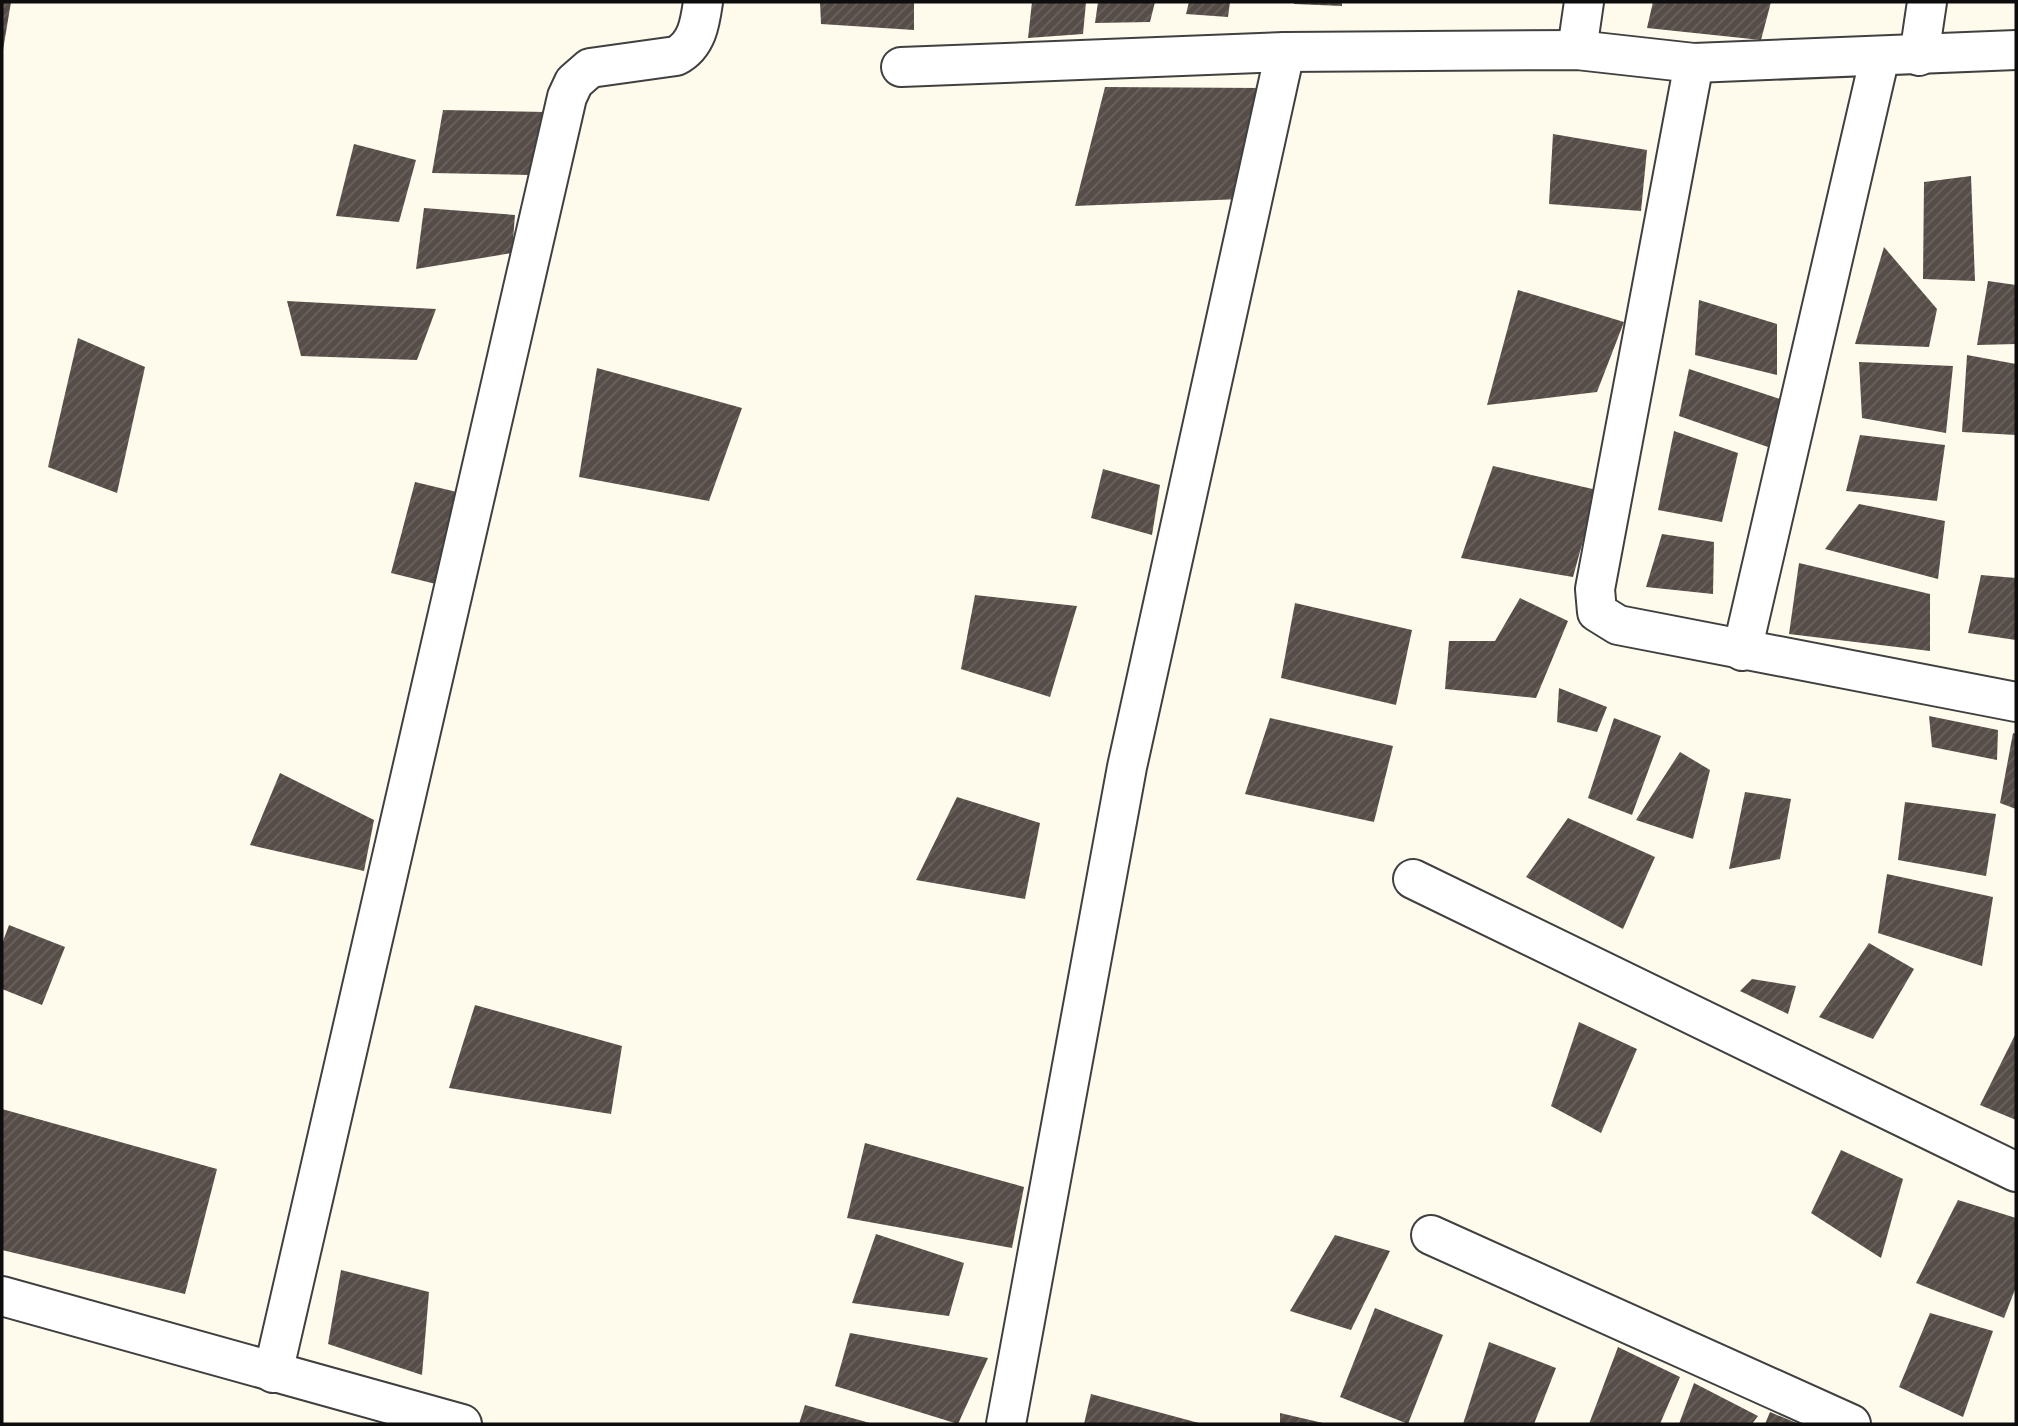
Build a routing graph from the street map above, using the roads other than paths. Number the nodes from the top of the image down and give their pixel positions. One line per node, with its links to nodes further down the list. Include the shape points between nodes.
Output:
1 (703, 2): 17 (street, via 699,27 685,51 590,68 581,73 567,97)
2 (1584, 2): 4 (street)
3 (1927, 2): 7 (street)
4 (1577, 50): 6 (street); 9 (street)
5 (2016, 50): 7 (street)
6 (1285, 52): 10 (street); 19 (street, via 1127,766)
7 (1919, 55): 8 (street)
8 (1881, 56): 9 (street); 11 (street)
9 (1693, 63): 11 (street, via 1595,589 1597,612 1618,625)
10 (901, 67)
11 (1742, 651): 12 (street)
12 (2016, 702)
13 (1413, 879): 14 (street)
14 (2016, 1172)
15 (1432, 1235): 20 (street)
16 (2, 1296): 17 (street)
17 (273, 1373): 18 (street)
18 (462, 1424)
19 (1006, 1424)
20 (1851, 1424)

